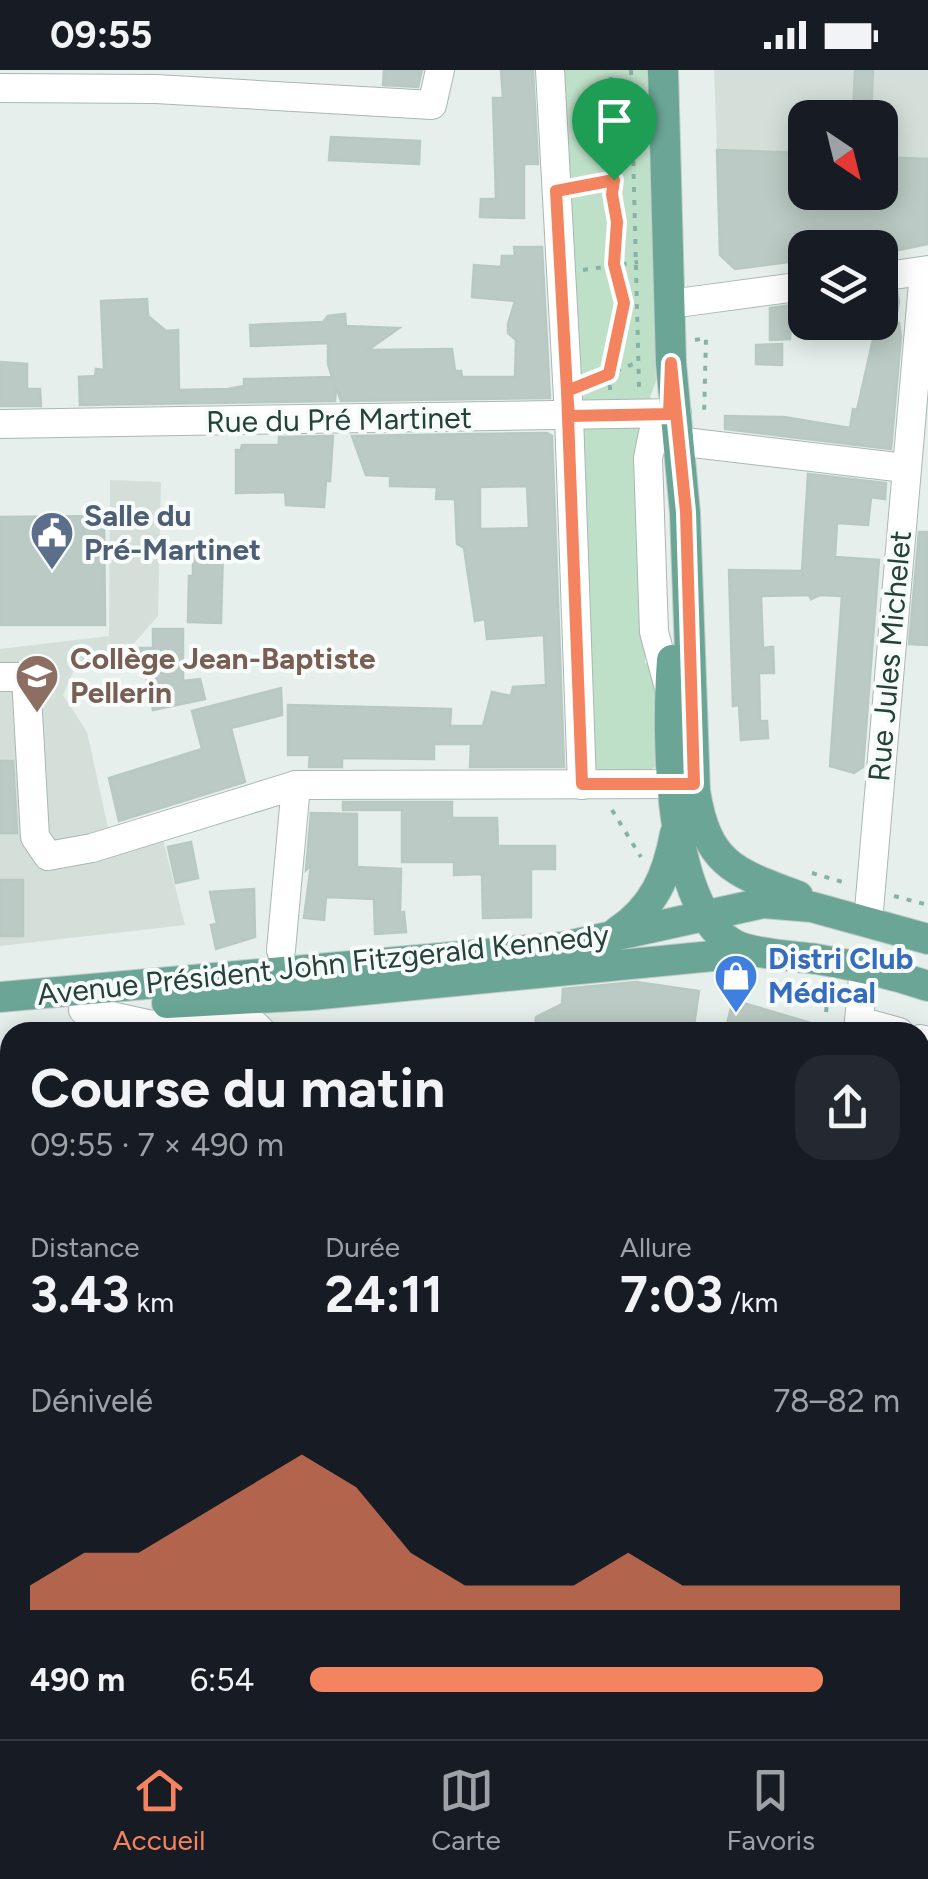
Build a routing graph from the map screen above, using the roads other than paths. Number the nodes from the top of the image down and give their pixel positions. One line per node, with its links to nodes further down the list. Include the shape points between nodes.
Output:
1 (440, 70): 4 (street, via 432,106 123,88)
2 (550, 70): 9 (street)
3 (663, 70): 8 (main road)
4 (0, 88)
5 (926, 271): 6 (street); 12 (street, Rue Jules Michelet)
6 (898, 274)
7 (788, 288): 8 (street)
8 (670, 304): 11 (main road)
9 (568, 404): 10 (street, Rue du Pré Martinet); 11 (street, Rue du Pré Martinet); 14 (street)
10 (0, 424)
11 (680, 430): 12 (street, Rue du Pré Martinet); 15 (main road); 15 (main road, via 670,689)
12 (912, 475): 20 (street, Rue Jules Michelet)
13 (0, 677): 16 (street, via 26,678 36,838 48,856)
14 (590, 784): 15 (street); 16 (street)
15 (684, 784): 17 (main road); 18 (main road, via 718,856 752,880)
16 (296, 785): 23 (street)
17 (678, 821): 19 (main road); 22 (main road, via 656,895)
18 (837, 913): 19 (main road, Avenue Président John Fitzgerald Kennedy, via 779,903); 20 (main road)
19 (702, 914): 22 (main road, Avenue Président John Fitzgerald Kennedy); 24 (main road, via 730,941)
20 (868, 922): 21 (main road); 25 (main road)
21 (928, 939)
22 (605, 940): 28 (main road, Avenue Président John Fitzgerald Kennedy)
23 (280, 950)
24 (767, 952): 25 (main road); 27 (main road, Avenue Président John Fitzgerald Kennedy)
25 (864, 967): 26 (main road); 35 (street)
26 (919, 981)
27 (311, 996): 29 (main road, Avenue Président John Fitzgerald Kennedy); 34 (street, via 282,1012)
28 (0, 997)
29 (83, 1010): 30 (main road, Avenue Président John Fitzgerald Kennedy); 31 (street)
30 (0, 1016)
31 (138, 1022)
32 (205, 1022): 33 (street)
33 (246, 1022)
34 (278, 1022)
35 (858, 1022)

